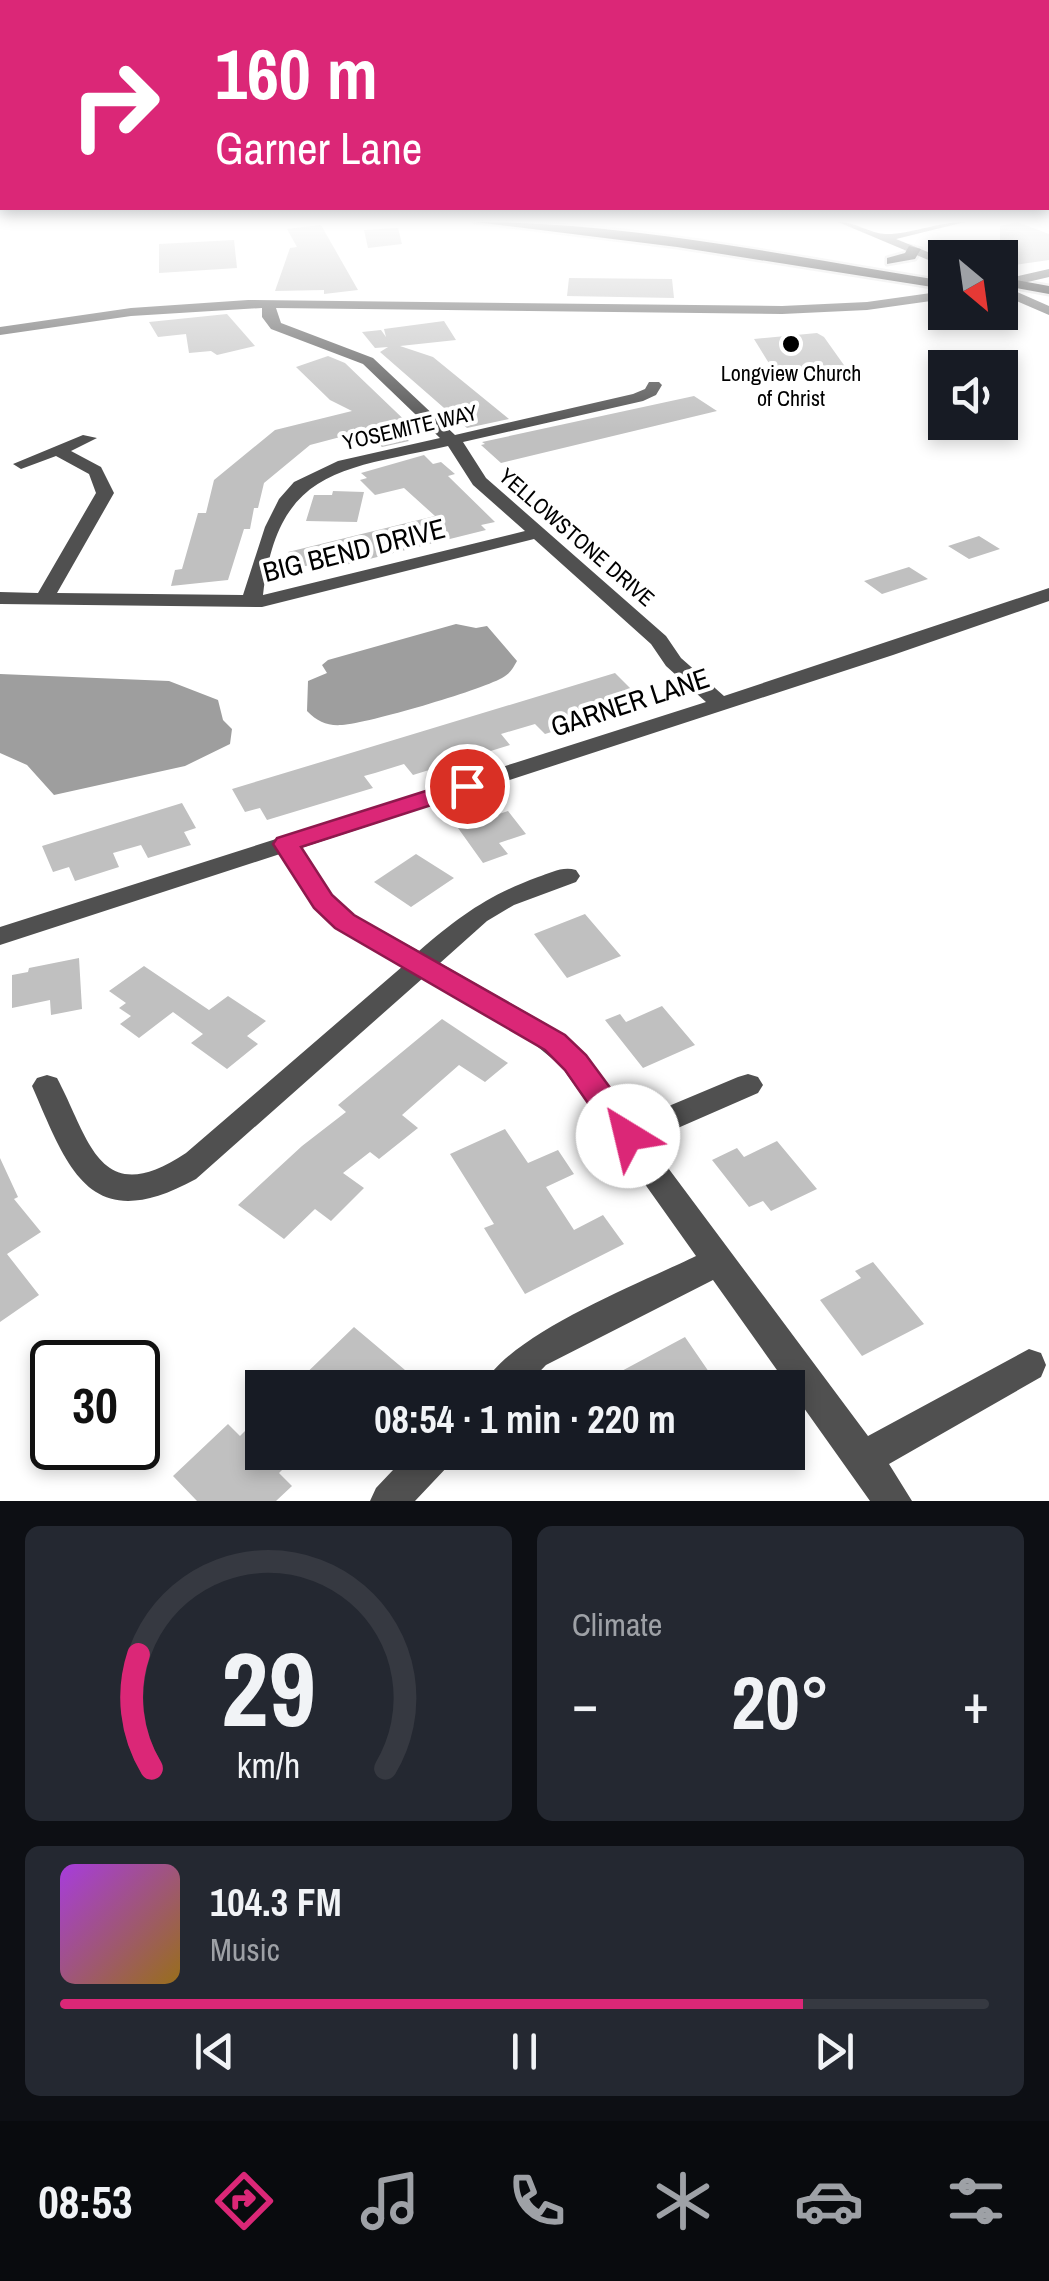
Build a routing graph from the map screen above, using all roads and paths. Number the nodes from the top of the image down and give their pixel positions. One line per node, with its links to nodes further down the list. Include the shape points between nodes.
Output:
1 (1018, 295): 4 (main road)
2 (928, 298): 3 (street, via 782,310)
3 (269, 304): 5 (street, via 145,311); 8 (street, YELLOWSTONE DRIVE, via 276,326 368,361)
4 (1049, 308)
5 (0, 331)
6 (654, 385): 8 (street, YOSEMITE WAY, via 638,398)
7 (89, 438): 9 (street)
8 (452, 440): 11 (street, YELLOWSTONE DRIVE, via 479,481); 15 (street, YOSEMITE WAY, via 341,466 296,488 252,586)
9 (57, 450): 10 (street); 14 (street, via 96,470 106,492)
10 (21, 464)
11 (538, 533): 15 (street, BIG BEND DRIVE); 16 (street, YELLOWSTONE DRIVE)
12 (1049, 594): 16 (street, GARNER LANE)
13 (0, 598): 14 (street, BIG BEND DRIVE)
14 (44, 599): 15 (street, BIG BEND DRIVE)
15 (253, 602)
16 (720, 704): 17 (street, GARNER LANE)
17 (286, 844): 19 (street, GARNER LANE); 20 (street, via 335,915)
18 (567, 876): 20 (street, via 490,906)
19 (0, 936)
20 (420, 964): 22 (street, via 197,1162 159,1184 124,1187 90,1171); 23 (street, via 555,1042)
21 (748, 1085): 23 (street)
22 (47, 1086)
23 (628, 1136): 24 (street)
24 (718, 1261): 26 (street, via 534,1354); 27 (street)
25 (1029, 1364): 27 (street)
26 (518, 1370)
27 (862, 1459): 30 (street)
28 (419, 1470): 29 (street)
29 (389, 1501)
30 (893, 1501)

